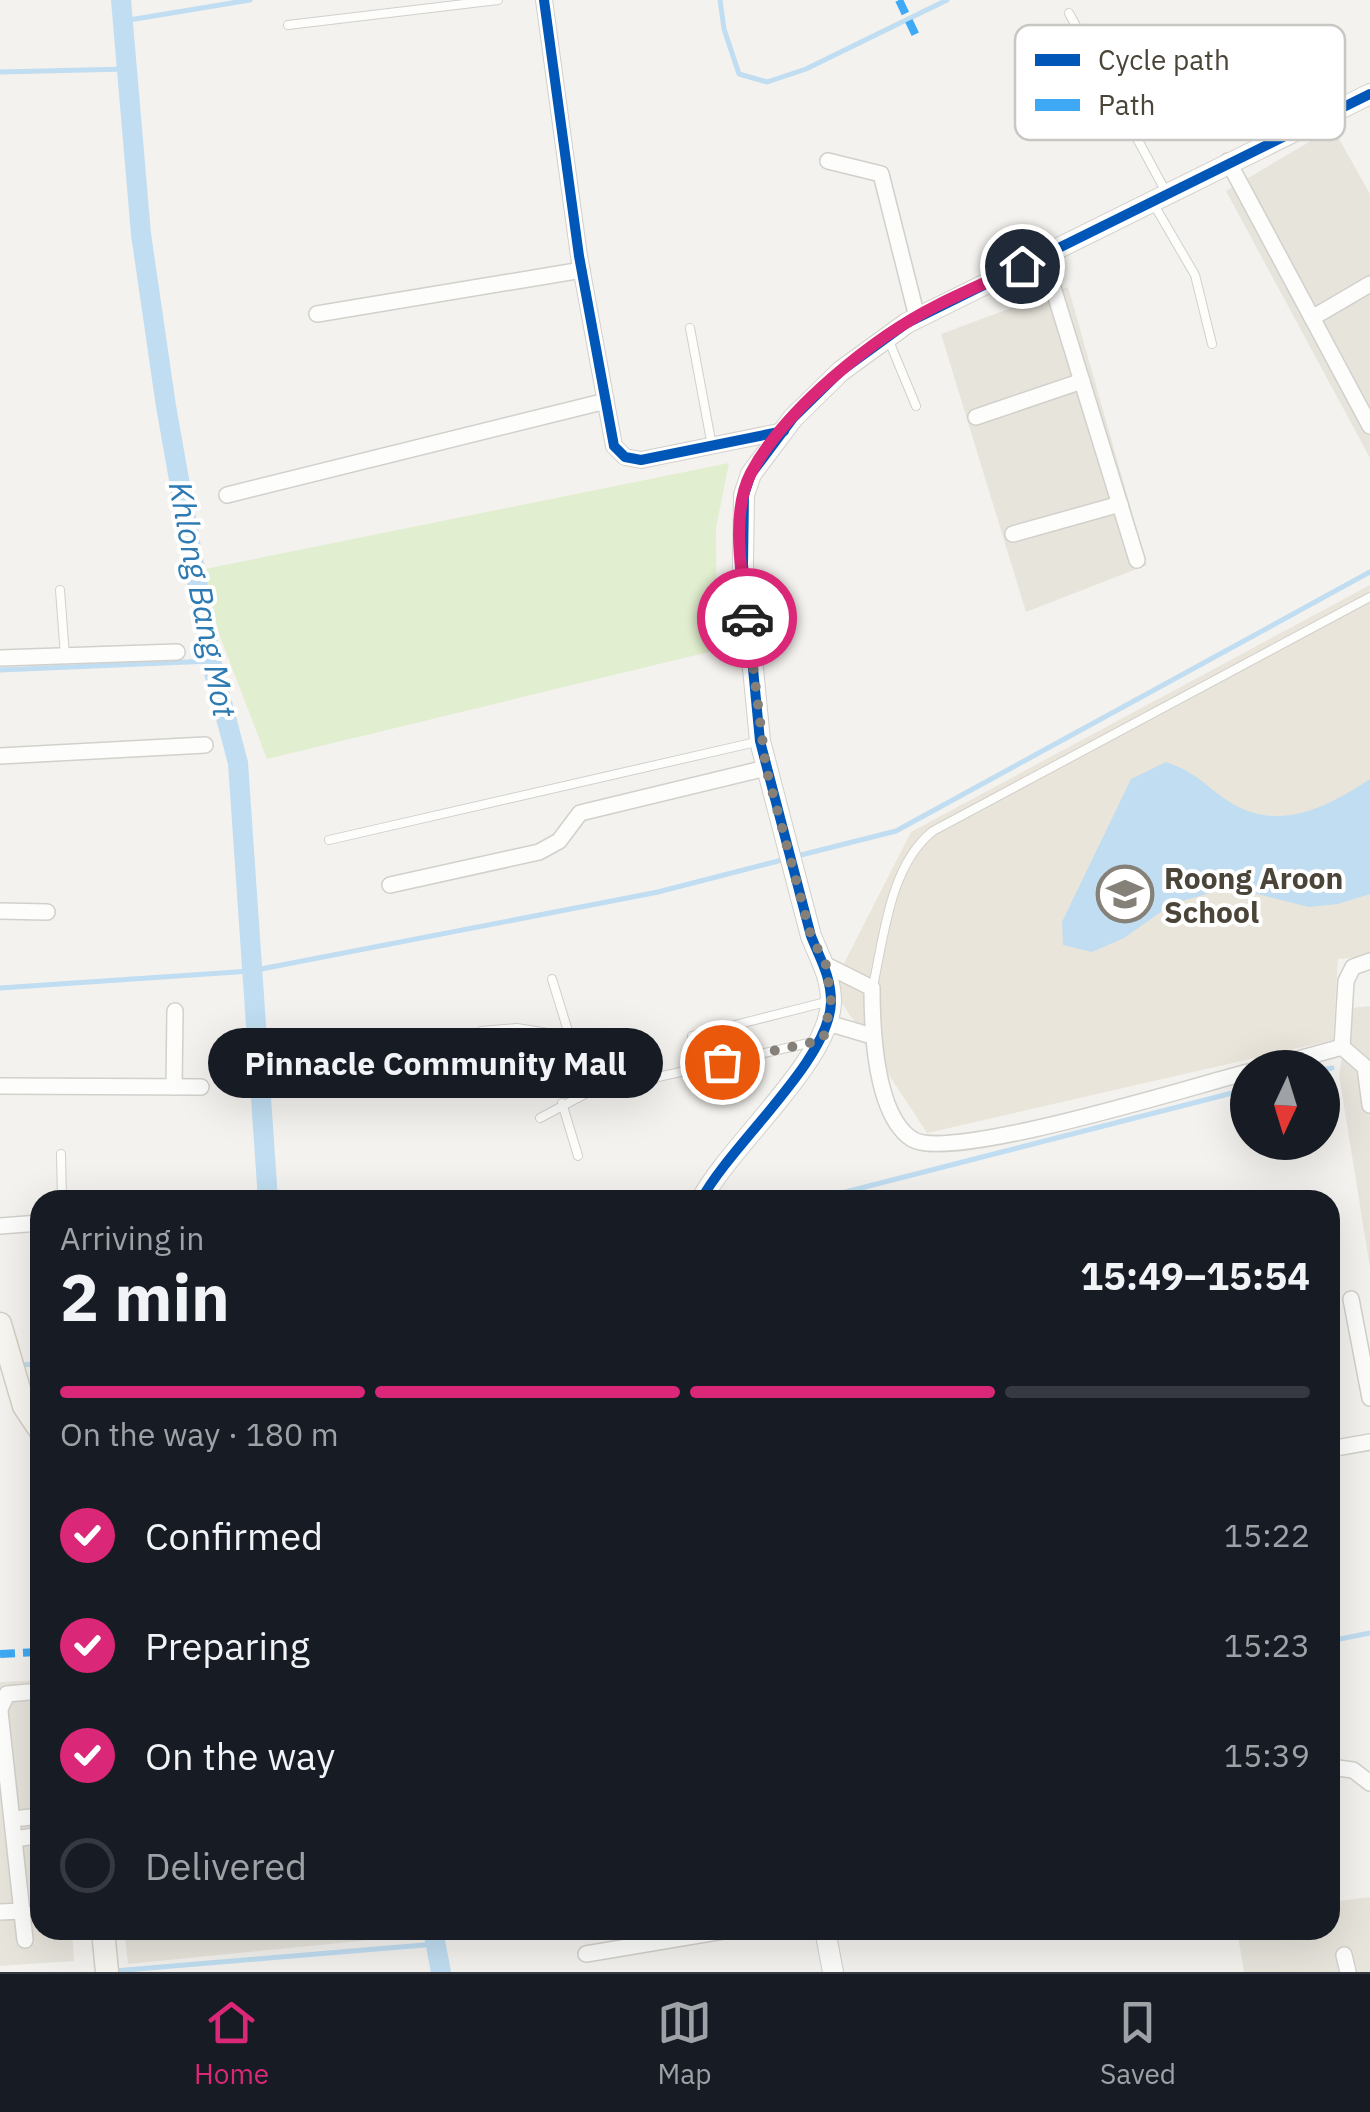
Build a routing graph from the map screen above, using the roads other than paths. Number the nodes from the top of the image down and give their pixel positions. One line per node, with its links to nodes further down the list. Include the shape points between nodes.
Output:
1 (498, 0): 4 (lane)
2 (544, 0): 14 (street)
3 (1070, 13): 5 (lane)
4 (288, 25)
5 (1076, 25)
6 (1370, 94): 7 (street)
7 (1345, 106)
8 (1131, 140): 12 (lane)
9 (1273, 140): 11 (street)
10 (828, 161): 17 (street, via 881,174)
11 (1228, 161): 12 (street); 18 (street)
12 (1158, 196): 13 (street); 21 (lane, via 1196,275)
13 (1043, 254): 17 (street); 22 (street)
14 (582, 270): 16 (street); 23 (street)
15 (1370, 284): 18 (street)
16 (316, 314)
17 (917, 317): 20 (street)
18 (1312, 318): 25 (street)
19 (690, 328): 28 (lane)
20 (888, 337): 24 (lane); 27 (street, via 841,372)
21 (1212, 344)
22 (1082, 382): 26 (street); 30 (street)
23 (606, 400): 28 (street, via 614,446 626,457); 29 (street)
24 (916, 406)
25 (1367, 415)
26 (976, 417)
27 (784, 431): 28 (street); 38 (street, via 751,474 741,523)
28 (712, 446)
29 (227, 496)
30 (1120, 504): 31 (street); 32 (street)
31 (1013, 534)
32 (1138, 560)
33 (60, 590): 36 (lane)
34 (1370, 597): 49 (lane, via 933,831 898,883)
35 (177, 652): 36 (street)
36 (65, 656): 37 (street)
37 (0, 658)
38 (760, 740): 41 (street); 42 (lane)
39 (205, 745): 40 (street)
40 (0, 756)
41 (766, 768): 43 (street, via 580,814 559,841 539,852); 47 (street, via 811,936)
42 (329, 840)
43 (390, 885)
44 (0, 911): 45 (street)
45 (48, 912)
46 (1370, 961): 57 (street, via 1352,967 1346,981)
47 (826, 965): 49 (street); 50 (street)
48 (552, 979): 54 (lane)
49 (872, 988): 56 (street)
50 (831, 1001): 53 (street); 55 (lane)
51 (175, 1011): 62 (street)
52 (482, 1031): 54 (lane, via 516,1028)
53 (826, 1031): 56 (street); 64 (lane); 71 (street)
54 (566, 1036): 64 (lane)
55 (692, 1036)
56 (872, 1036): 60 (street, via 893,1117 914,1140 932,1147 1006,1135)
57 (1342, 1047): 58 (street); 59 (street)
58 (1331, 1050)
59 (1368, 1066): 66 (street)
60 (1230, 1077)
61 (0, 1086): 62 (street)
62 (174, 1086): 63 (street)
63 (201, 1087)
64 (588, 1094): 65 (lane)
65 (562, 1103): 67 (lane); 69 (lane)
66 (1370, 1105)
67 (540, 1118)
68 (61, 1154): 70 (lane)
69 (578, 1156)
70 (62, 1190)
71 (707, 1190)
72 (30, 1224): 73 (street)
73 (0, 1226)
74 (1351, 1299): 76 (street)
75 (4, 1339): 77 (main road)
76 (1370, 1398)
77 (30, 1415)
78 (1370, 1442): 79 (street)
79 (1340, 1447)
80 (30, 1692): 81 (street, via 7,1694)
81 (0, 1710): 82 (street)
82 (3, 1750): 86 (street)
83 (1340, 1768): 84 (street)
84 (1370, 1783)
85 (30, 1817): 86 (street)
86 (14, 1819): 88 (street)
87 (30, 1837): 88 (street)
88 (16, 1839): 89 (street)
89 (23, 1911): 90 (street); 91 (street)
90 (0, 1912)
91 (25, 1940)
92 (103, 1940): 97 (main road)
93 (669, 1940): 95 (street)
94 (827, 1940): 98 (street)
95 (586, 1954)
96 (1344, 1954): 99 (street)
97 (107, 1967)
98 (833, 1972)
99 (1348, 1972)

